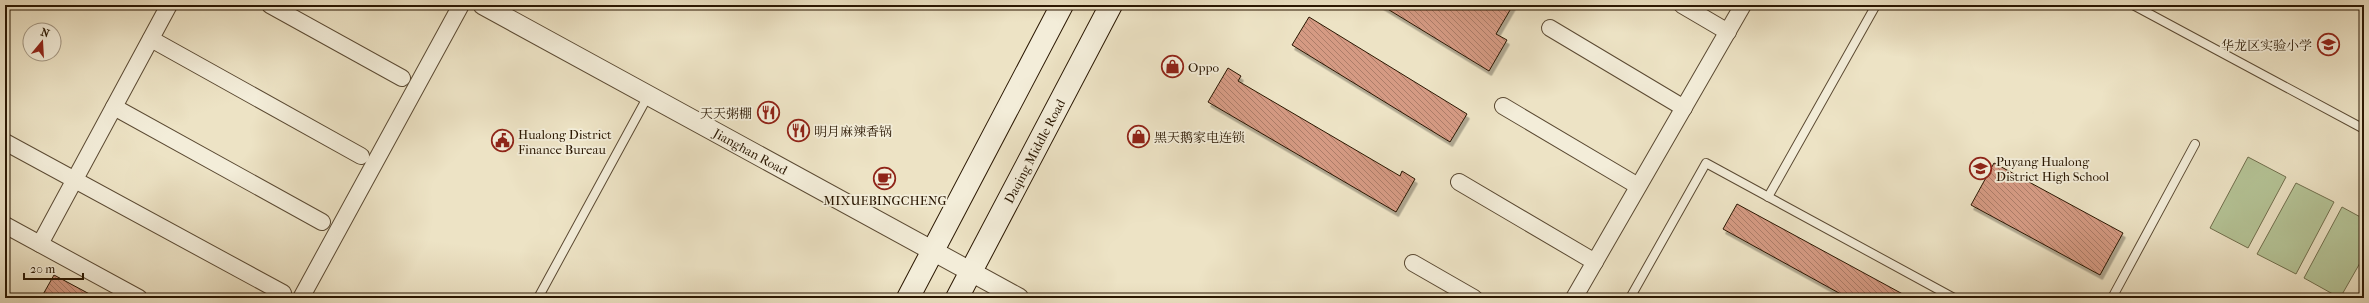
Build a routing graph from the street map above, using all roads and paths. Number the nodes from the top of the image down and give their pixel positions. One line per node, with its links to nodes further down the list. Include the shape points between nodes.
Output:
1 (169, 5): 13 (street)
2 (270, 5): 14 (street)
3 (461, 5): 36 (street)
4 (483, 5): 15 (street, Jianghan Road)
5 (1062, 5): 30 (main road)
6 (1112, 5): 33 (main road, Daqing Middle Road)
7 (1682, 5): 12 (street)
8 (1743, 5): 12 (street)
9 (1876, 5): 26 (lane)
10 (2133, 5): 19 (lane)
11 (1550, 28): 18 (street)
12 (1728, 32): 18 (street)
13 (151, 39): 17 (street); 22 (street)
14 (402, 78)
15 (648, 96): 30 (street, Jianghan Road); 37 (lane)
16 (1503, 106): 25 (street)
17 (114, 107): 23 (street); 27 (street)
18 (1684, 108): 25 (street)
19 (2364, 130)
20 (5, 142): 23 (street)
21 (2195, 144): 45 (lane)
22 (361, 156)
23 (75, 180): 29 (street); 34 (street)
24 (1459, 182): 31 (street)
25 (1638, 186): 31 (street)
26 (1768, 197): 43 (lane, via 1706,163); 44 (lane)
27 (322, 222)
28 (5, 225): 29 (street)
29 (40, 244): 35 (street)
30 (933, 251): 33 (street, Jianghan Road); 38 (main road)
31 (1595, 262): 42 (street)
32 (1413, 263): 41 (street)
33 (971, 272): 39 (main road, Daqing Middle Road); 40 (street, Jianghan Road)
34 (282, 293)
35 (139, 298)
36 (301, 298)
37 (538, 298)
38 (908, 298)
39 (957, 298)
40 (1019, 298)
41 (1474, 298)
42 (1574, 298)
43 (1630, 298)
44 (1954, 298)
45 (2112, 298)

